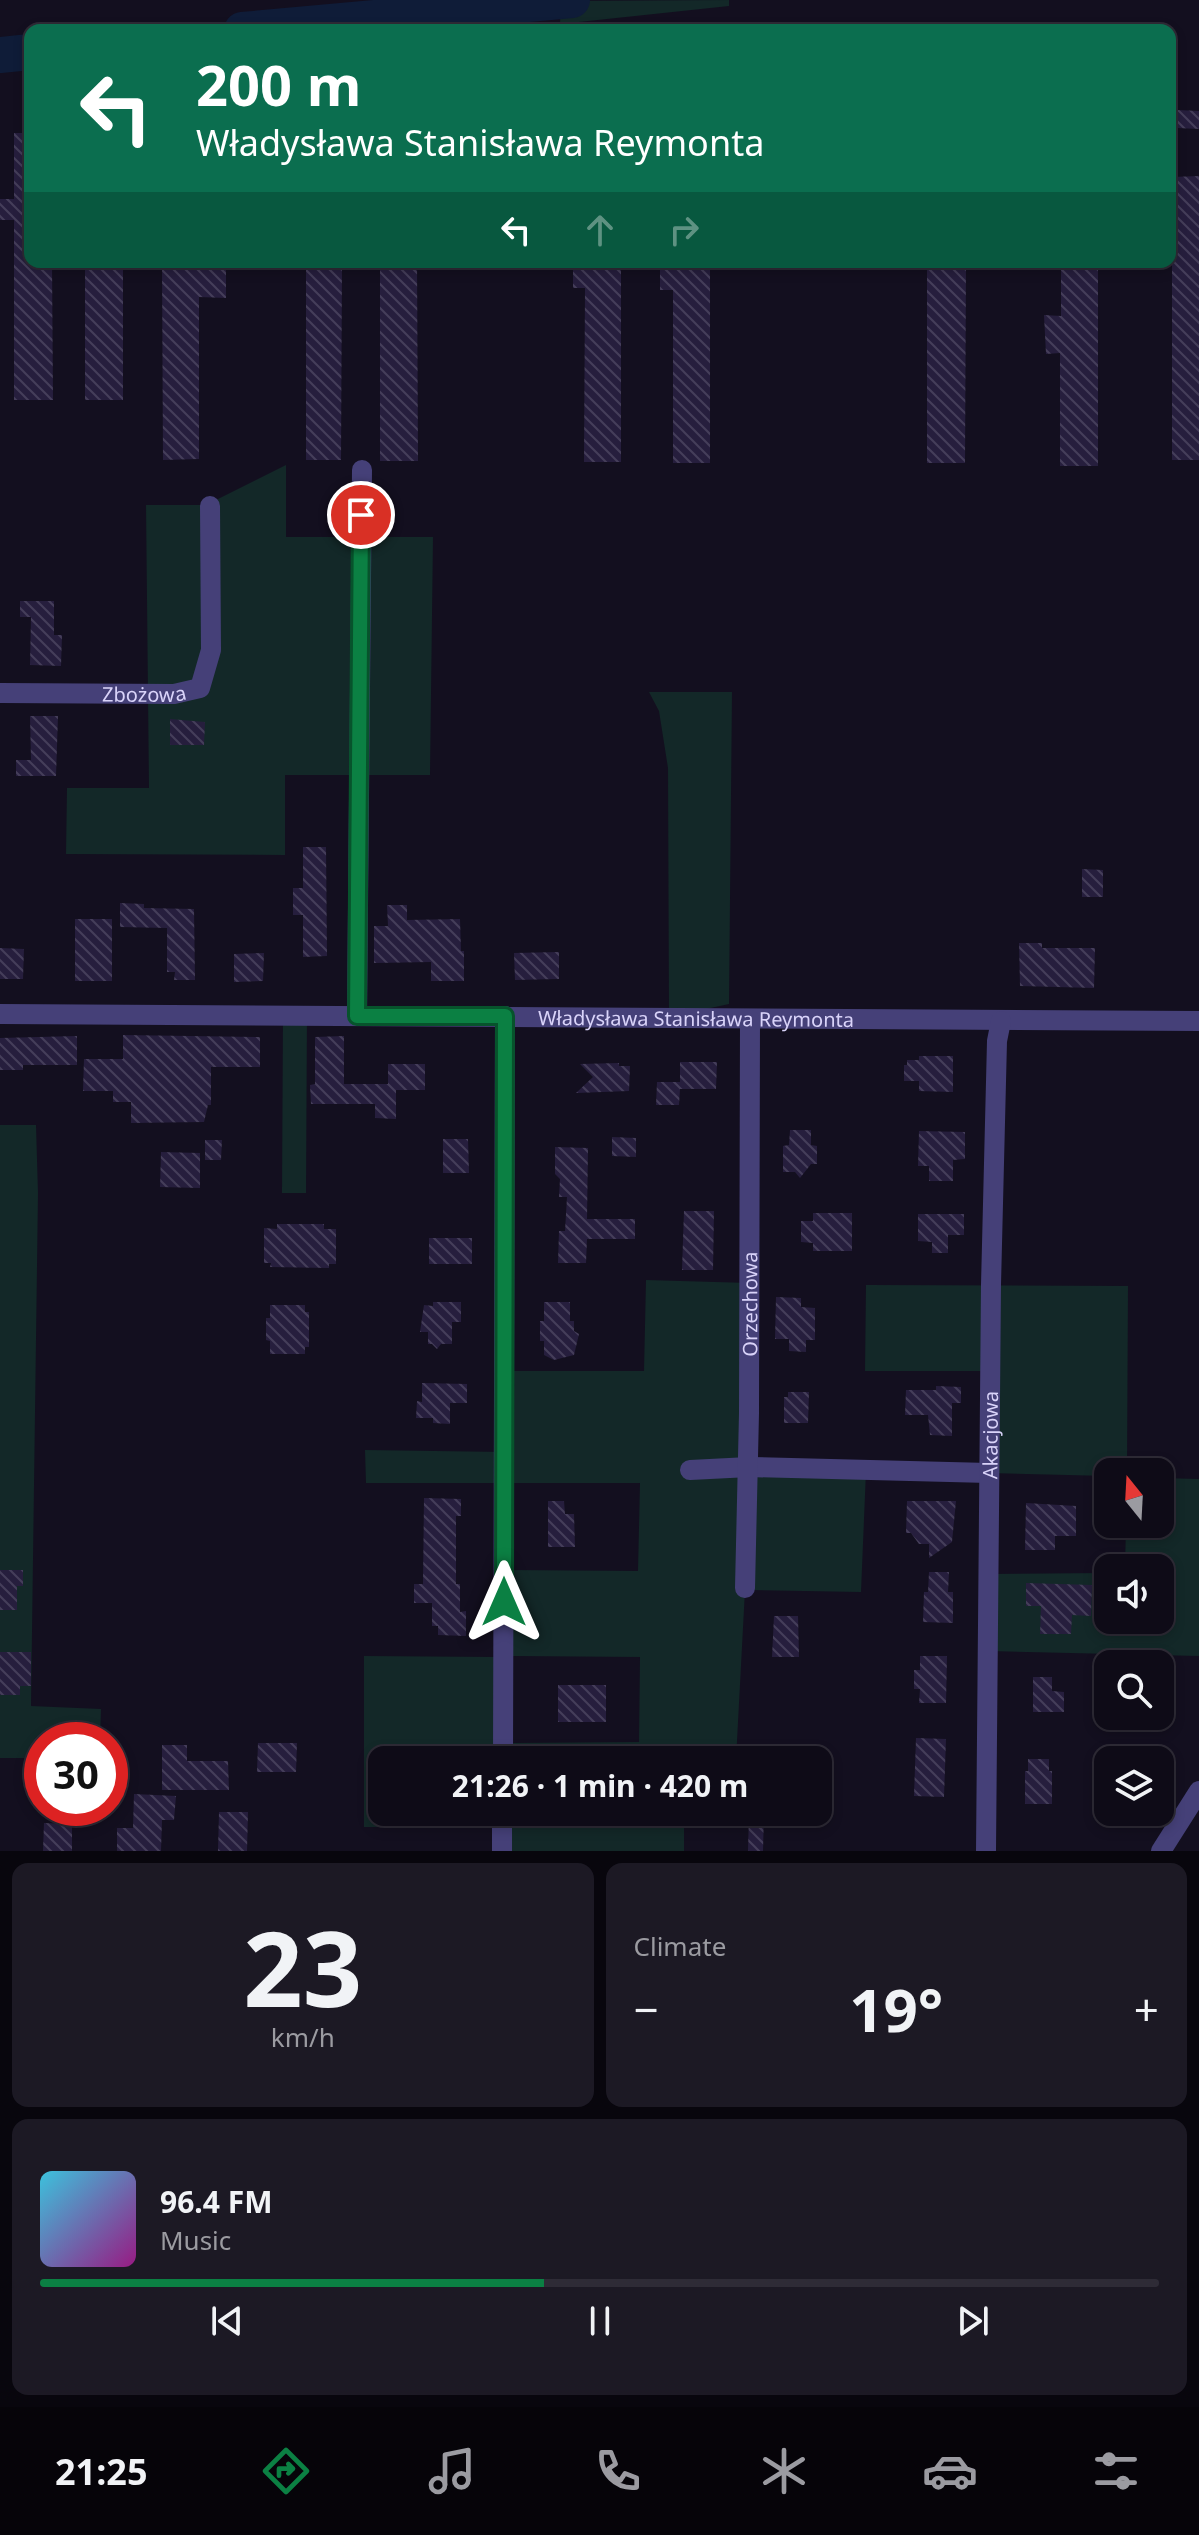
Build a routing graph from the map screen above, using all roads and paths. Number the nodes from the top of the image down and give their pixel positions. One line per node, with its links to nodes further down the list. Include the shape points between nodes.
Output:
1 (362, 470): 5 (street)
2 (210, 506): 3 (street, Zbożowa, via 211,650 200,688 174,694)
3 (0, 693)
4 (0, 1014): 5 (street, Władysława Stanisława Reymonta)
5 (357, 1016): 6 (street, Władysława Stanisława Reymonta)
6 (505, 1016): 7 (street, Władysława Stanisława Reymonta); 14 (street)
7 (750, 1020): 8 (street, Władysława Stanisława Reymonta); 10 (street, Orzechowa)
8 (1001, 1021): 9 (street, Władysława Stanisława Reymonta); 12 (street, Akacjowa)
9 (1199, 1021)
10 (749, 1467): 11 (street); 12 (street); 13 (street, Orzechowa)
11 (690, 1470)
12 (989, 1473): 18 (street, Akacjowa)
13 (745, 1588)
14 (503, 1746)
15 (1199, 1791): 19 (street)
16 (502, 1826): 17 (street)
17 (502, 1851)
18 (986, 1851)
19 (1161, 1851)

